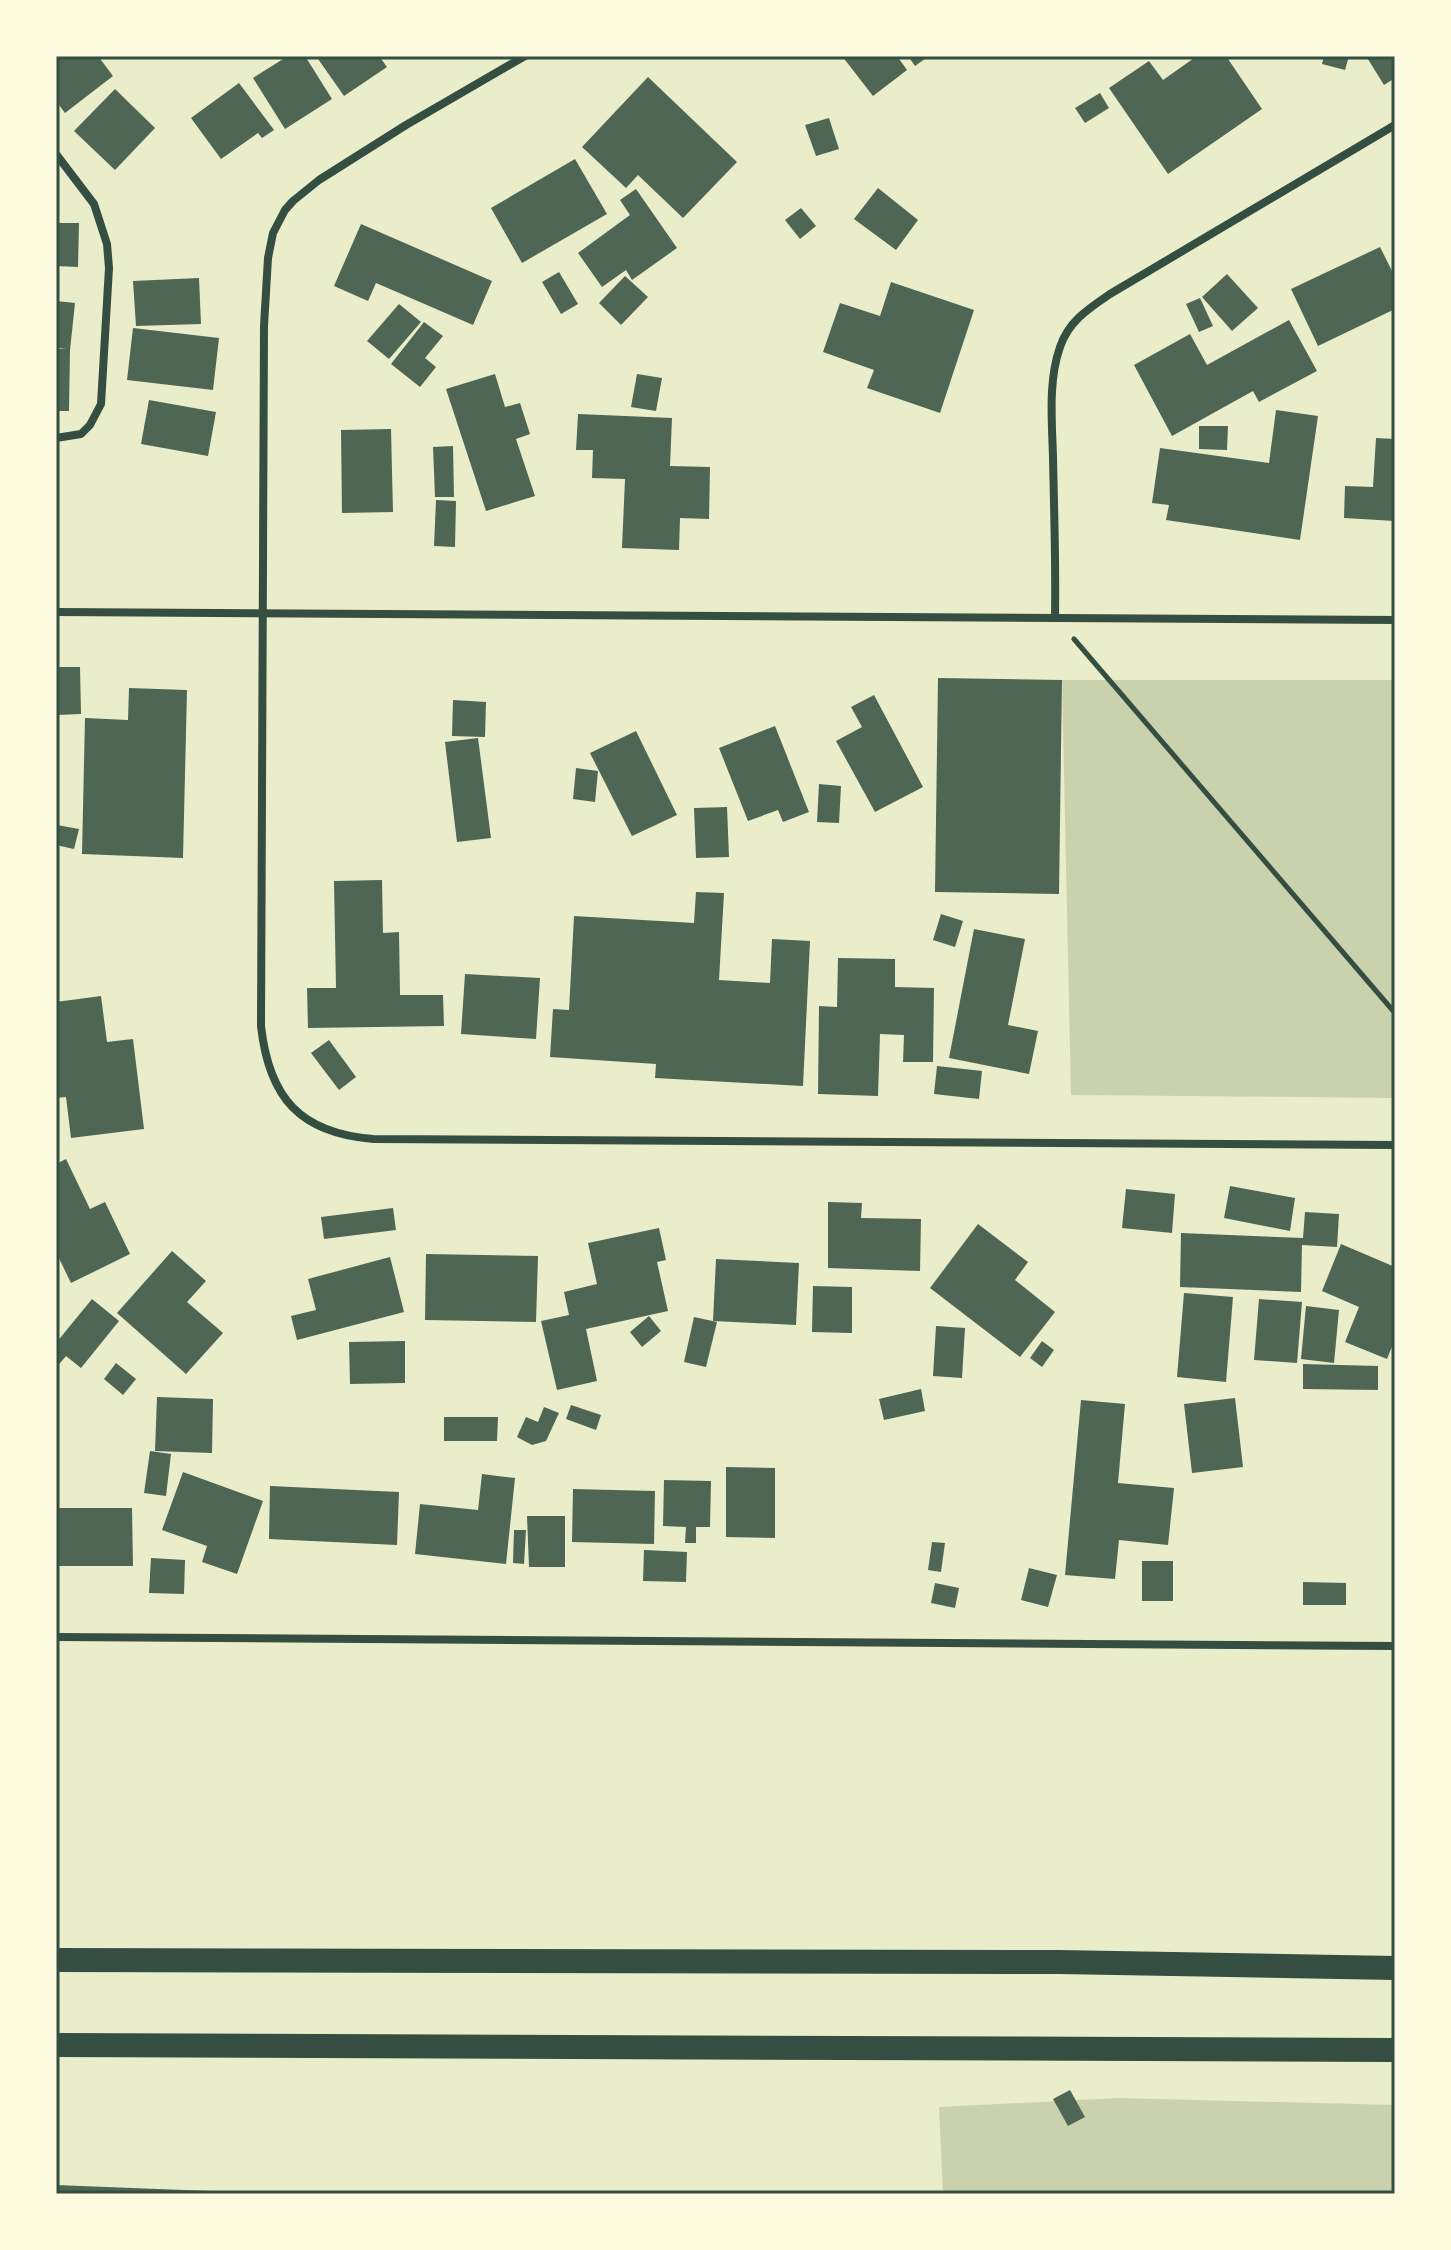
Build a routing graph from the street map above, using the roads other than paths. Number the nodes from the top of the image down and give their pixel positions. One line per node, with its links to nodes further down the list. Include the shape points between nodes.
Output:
1 (525, 56): 6 (street, via 312,184 278,222 268,258 264,326)
2 (1395, 125): 7 (street, via 1110,294 1073,323 1061,345 1052,401)
3 (56, 154): 4 (street, via 94,204 109,268 101,404 81,434)
4 (56, 438)
5 (56, 612): 6 (street)
6 (262, 613): 7 (street); 9 (street, via 264,1052 290,1105 321,1129 349,1137 438,1140)
7 (1055, 617): 8 (street)
8 (1395, 620)
9 (1395, 1145)
10 (56, 1637): 11 (street)
11 (1395, 1646)
12 (56, 1960): 13 (highway)
13 (1395, 1968)
14 (56, 2045): 15 (highway)
15 (1395, 2050)

